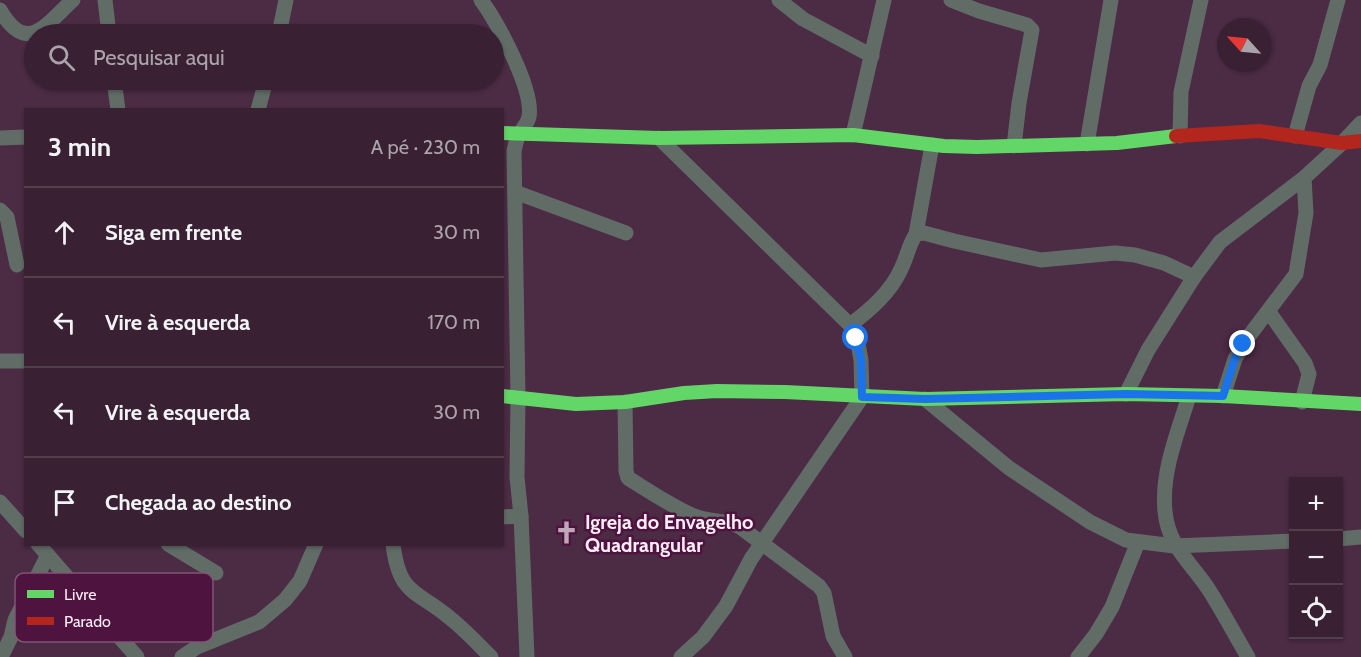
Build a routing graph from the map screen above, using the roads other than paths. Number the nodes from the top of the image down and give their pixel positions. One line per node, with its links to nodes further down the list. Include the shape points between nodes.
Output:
1 (73, 0): 14 (street)
2 (105, 0): 15 (street)
3 (286, 0): 16 (street)
4 (481, 0): 13 (street)
5 (495, 0): 13 (street)
6 (779, 0): 20 (street, via 803,19)
7 (884, 0): 20 (street)
8 (951, 0): 38 (street, via 1032,30)
9 (1111, 0): 36 (street)
10 (1201, 0): 29 (street, via 1181,92)
11 (1338, 0): 30 (street)
12 (0, 10): 18 (street, via 14,29)
13 (496, 20): 17 (street)
14 (46, 24)
15 (108, 24)
16 (281, 24)
17 (498, 24)
18 (24, 34)
19 (504, 37): 27 (street, via 519,69 529,106 529,117)
20 (872, 56): 28 (street)
21 (115, 90): 23 (street)
22 (263, 90): 24 (street)
23 (118, 108)
24 (259, 108)
25 (1361, 123): 35 (street)
26 (504, 133): 27 (street)
27 (521, 133): 33 (street); 40 (street, via 514,151)
28 (853, 135): 33 (street); 37 (street)
29 (1180, 136): 30 (street, via 1258,131); 36 (street)
30 (1294, 136): 35 (street)
31 (24, 137): 32 (street)
32 (0, 138)
33 (659, 138): 47 (street)
34 (1361, 141): 35 (street)
35 (1342, 143): 39 (street)
36 (1087, 144): 38 (street)
37 (932, 145): 38 (street); 43 (street)
38 (1014, 146)
39 (1304, 178): 45 (street, via 1220,242); 46 (street, via 1306,213 1296,274)
40 (515, 192): 42 (street); 54 (street)
41 (0, 210): 44 (street, via 7,217)
42 (626, 232)
43 (916, 234): 45 (street, via 1041,260 1116,253 1135,255); 47 (street, via 892,287)
44 (17, 265)
45 (1194, 277): 50 (street, via 1138,367)
46 (1269, 312): 53 (street, via 1235,358); 58 (street, via 1305,363 1309,374)
47 (850, 325): 55 (street, via 861,360)
48 (24, 361): 49 (street)
49 (0, 362)
50 (1126, 394): 52 (street); 56 (street)
51 (504, 396): 54 (street)
52 (1189, 396): 53 (street); 72 (street, via 1170,457 1165,491 1165,513)
53 (1223, 396): 58 (street)
54 (518, 397): 57 (street, via 576,404); 61 (street, via 517,477)
55 (862, 397): 56 (street); 57 (street, via 717,391); 68 (street)
56 (925, 399): 67 (street, via 1047,495 1105,530)
57 (625, 402): 68 (street, via 628,478 694,516 733,523)
58 (1302, 402): 59 (street)
59 (1360, 408)
60 (0, 502): 63 (street)
61 (521, 516): 62 (street); 85 (street)
62 (504, 517)
63 (24, 529)
64 (1361, 537): 65 (street)
65 (1343, 539)
66 (1289, 541): 72 (street)
67 (1138, 542): 72 (street); 88 (street, via 1112,607)
68 (763, 543): 86 (street, via 704,637); 87 (street, via 819,586 833,636)
69 (171, 546): 76 (street)
70 (315, 546): 78 (street, via 300,581 285,600 259,622)
71 (394, 546): 84 (street, via 402,580)
72 (1174, 546): 89 (street, via 1209,590)
73 (43, 550): 74 (street); 75 (street)
74 (34, 573)
75 (63, 573)
76 (216, 573)
77 (15, 620): 81 (street)
78 (213, 641)
79 (124, 642): 82 (street)
80 (209, 642): 83 (street)
81 (1, 657)
82 (137, 657)
83 (182, 657)
84 (491, 657)
85 (527, 657)
86 (681, 657)
87 (845, 657)
88 (1078, 657)
89 (1248, 657)

